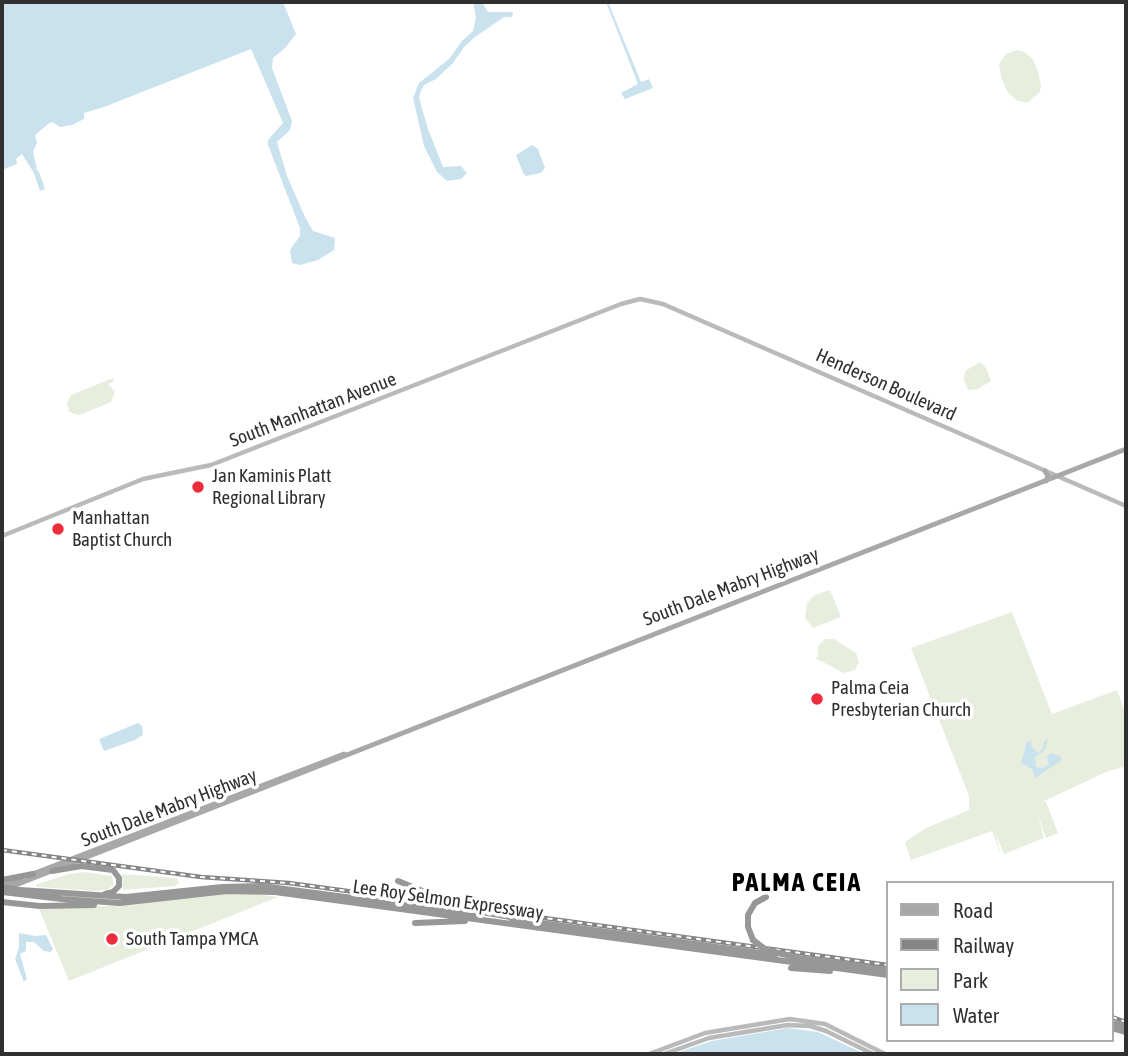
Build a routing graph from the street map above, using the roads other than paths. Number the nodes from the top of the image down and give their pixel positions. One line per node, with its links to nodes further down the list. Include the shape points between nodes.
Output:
1 (632, 300): 3 (main road, Henderson Boulevard, via 662,304); 9 (main road, South Manhattan Avenue, via 211,465 143,479)
2 (1126, 449): 4 (main road, South Dale Mabry Highway)
3 (1045, 471): 5 (main road, Henderson Boulevard); 6 (main road)
4 (1069, 472): 5 (main road, South Dale Mabry Highway); 7 (main road)
5 (1058, 476): 6 (main road, South Dale Mabry Highway); 7 (main road, Henderson Boulevard)
6 (1046, 481): 10 (main road, South Dale Mabry Highway)
7 (1069, 481): 8 (main road, Henderson Boulevard)
8 (1126, 506)
9 (2, 536)
10 (348, 753): 11 (main road, South Dale Mabry Highway); 12 (main road, South Dale Mabry Highway)
11 (266, 783): 12 (main road); 13 (main road, South Dale Mabry Highway)
12 (251, 793): 13 (main road, South Dale Mabry Highway)
13 (211, 807): 14 (main road, South Dale Mabry Highway); 15 (main road, South Dale Mabry Highway)
14 (173, 819): 15 (main road); 16 (main road, South Dale Mabry Highway)
15 (158, 829): 16 (main road, South Dale Mabry Highway)
16 (141, 834): 17 (main road, South Dale Mabry Highway); 18 (main road, South Dale Mabry Highway)
17 (52, 871): 21 (main road, South Dale Mabry Highway); 22 (highway, via 88,866 118,875 115,891)
18 (33, 874): 19 (highway); 21 (main road, South Dale Mabry Highway)
19 (2, 880)
20 (398, 881): 30 (highway, bridge, via 459,908)
21 (7, 891): 22 (highway, Lee Roy Selmon Expressway); 24 (highway)
22 (90, 895): 24 (highway, Lee Roy Selmon Expressway)
23 (764, 899): 32 (highway, bridge, via 751,908 747,919 753,940)
24 (120, 900): 25 (highway, via 53,907); 26 (highway, Lee Roy Selmon Expressway, via 275,892); 26 (highway, Lee Roy Selmon Expressway, via 235,886 285,888)
25 (2, 902)
26 (399, 906): 27 (highway, Lee Roy Selmon Expressway)
27 (417, 909): 28 (highway, Lee Roy Selmon Expressway); 29 (highway, Lee Roy Selmon Expressway)
28 (495, 919): 29 (highway, Lee Roy Selmon Expressway); 30 (highway, Lee Roy Selmon Expressway, bridge)
29 (482, 920): 31 (highway, via 421,928)
30 (517, 921): 32 (highway, Lee Roy Selmon Expressway); 32 (highway, Lee Roy Selmon Expressway, bridge, via 742,950)
31 (415, 923)
32 (795, 965): 33 (highway, Lee Roy Selmon Expressway); 34 (highway, Lee Roy Selmon Expressway)
33 (886, 973)
34 (886, 973)
35 (649, 1054): 38 (main road, via 705,1033 797,1019 830,1026)
36 (664, 1054): 37 (main road, via 709,1038 788,1025 820,1029)
37 (873, 1054)
38 (885, 1054)

